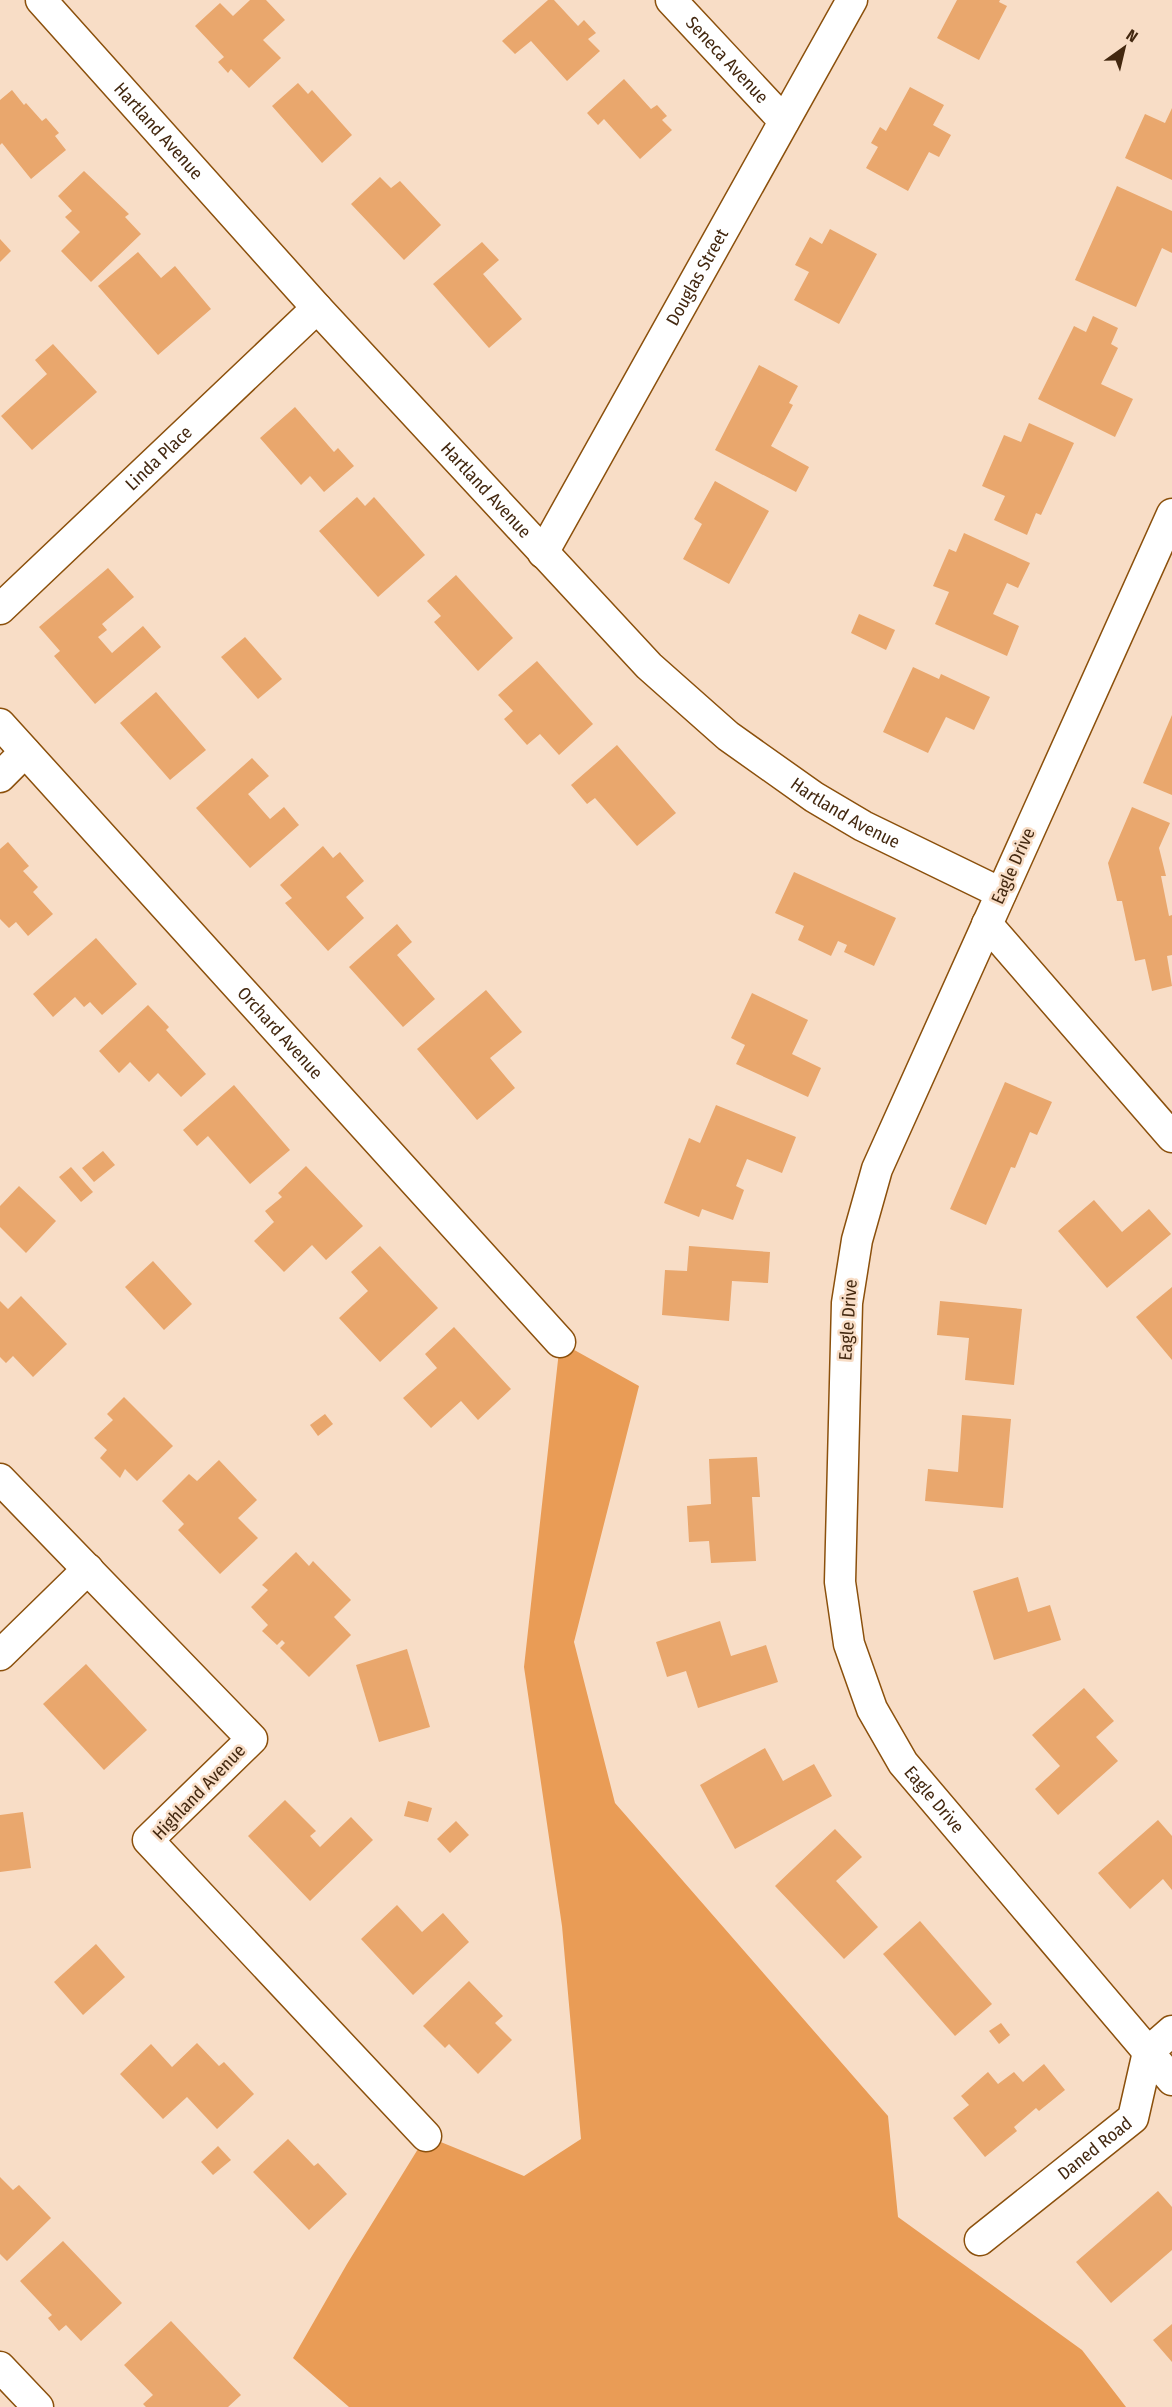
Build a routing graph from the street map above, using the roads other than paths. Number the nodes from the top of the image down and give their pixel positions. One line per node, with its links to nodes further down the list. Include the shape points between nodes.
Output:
1 (41, 0): 5 (street, Hartland Avenue)
2 (671, 0): 4 (street, Seneca Avenue)
3 (852, 0): 4 (street, Douglas Street)
4 (784, 122): 7 (street, Douglas Street)
5 (317, 308): 7 (street, Hartland Avenue); 8 (street, Linda Place)
6 (1168, 531): 12 (street, Eagle Drive)
7 (543, 553): 12 (street, Hartland Avenue, via 649,666 728,736 862,826)
8 (0, 609)
9 (0, 724): 10 (street, Orchard Avenue)
10 (25, 752): 11 (street); 15 (street, Orchard Avenue)
11 (0, 777)
12 (1001, 893): 13 (street, Eagle Drive)
13 (987, 924): 14 (street); 20 (street, Eagle Drive, via 877,1169 857,1240 847,1303 840,1581 849,1644 868,1698 903,1763)
14 (1172, 1137)
15 (560, 1342)
16 (0, 1479): 17 (street, Highland Avenue)
17 (88, 1569): 18 (street); 22 (street, Highland Avenue, via 252,1738 148,1840)
18 (0, 1655)
19 (1172, 2031): 20 (street)
20 (1148, 2052): 21 (street, Eagle Drive); 23 (street, Daned Road, via 1133,2118)
21 (1172, 2080)
22 (426, 2136)
23 (980, 2240)
24 (0, 2367): 25 (street)
25 (38, 2407)

